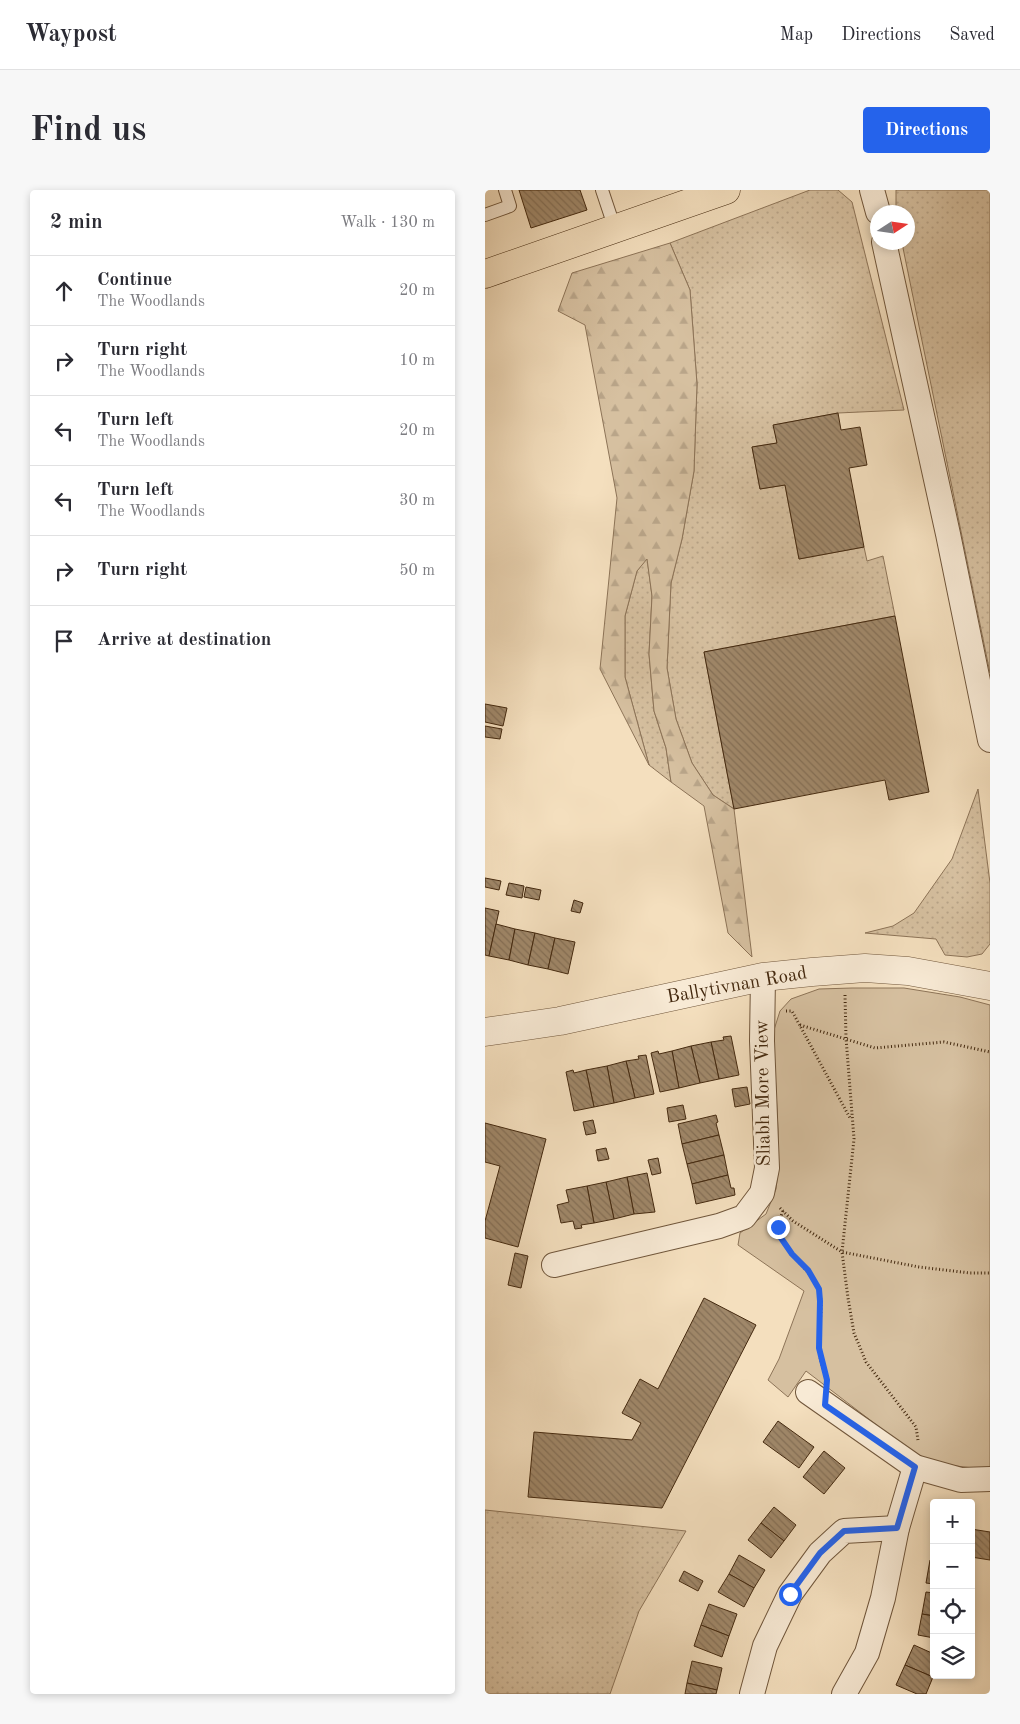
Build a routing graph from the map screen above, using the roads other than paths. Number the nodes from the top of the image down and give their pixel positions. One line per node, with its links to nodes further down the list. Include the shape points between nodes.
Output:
1 (505, 190): 6 (lane, via 510,206)
2 (602, 190): 7 (lane)
3 (726, 190): 7 (highway)
4 (872, 190): 5 (street)
5 (876, 205)
6 (485, 215)
7 (615, 229): 9 (highway)
8 (886, 250): 10 (street)
9 (485, 274)
10 (990, 740)
11 (763, 977): 12 (street, Ballytivnan Road, via 865,968); 13 (street, Ballytivnan Road, via 560,1021); 14 (street, Sliabh More View, via 767,1168 762,1192 744,1217 719,1226)
12 (990, 986)
13 (485, 1032)
14 (554, 1265)
15 (817, 1399): 16 (street)
16 (915, 1467): 17 (street, via 961,1480); 18 (street)
17 (990, 1479)
18 (897, 1528): 19 (street, via 844,1531 820,1553 790,1594 765,1646); 20 (street, via 883,1598 867,1653)
19 (752, 1694)
20 (845, 1694)

